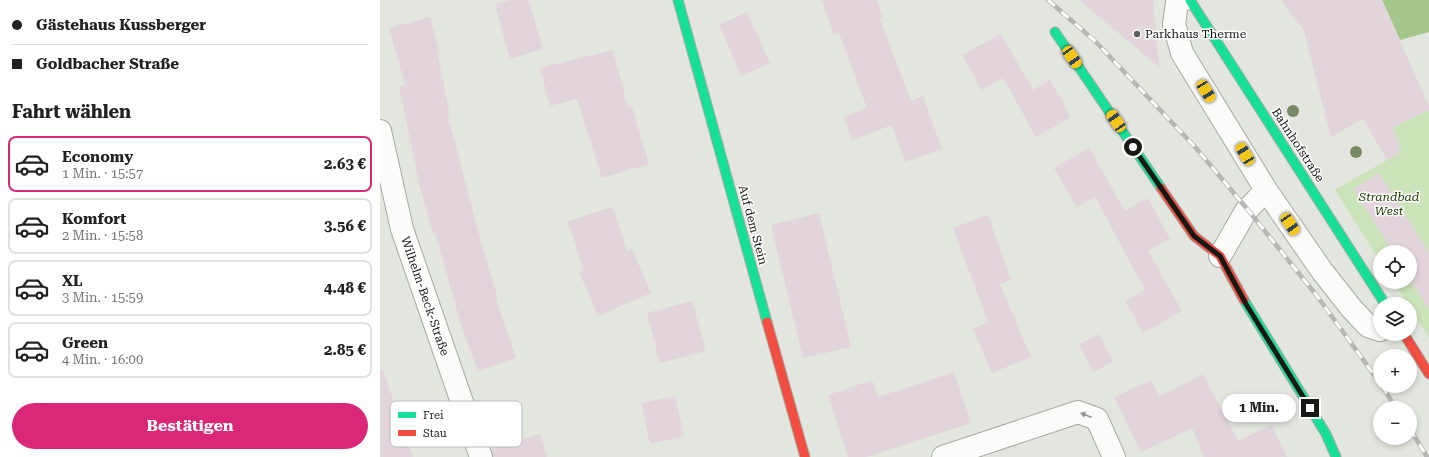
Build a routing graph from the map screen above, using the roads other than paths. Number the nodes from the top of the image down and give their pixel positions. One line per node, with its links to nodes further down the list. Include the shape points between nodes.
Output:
1 (678, 0): 15 (street, Auf dem Stein)
2 (1183, 0): 6 (street, via 1177,3 1174,24 1182,53)
3 (1190, 0): 8 (street, Bahnhofstraße)
4 (1055, 32): 7 (street, via 1194,236)
5 (380, 132): 12 (street, Wilhelm-Beck-Straße, via 402,229)
6 (1266, 190): 7 (street, via 1246,211); 9 (street, via 1322,271 1368,326)
7 (1220, 256): 18 (street, via 1246,304 1326,434)
8 (1381, 297)
9 (1373, 328)
10 (1408, 341): 11 (street)
11 (1429, 374)
12 (462, 401)
13 (478, 447): 14 (street, Wilhelm-Beck-Straße)
14 (481, 457)
15 (805, 457)
16 (943, 457): 17 (street, one-way to 16, via 1097,419 1078,412)
17 (1114, 457)
18 (1336, 457)

